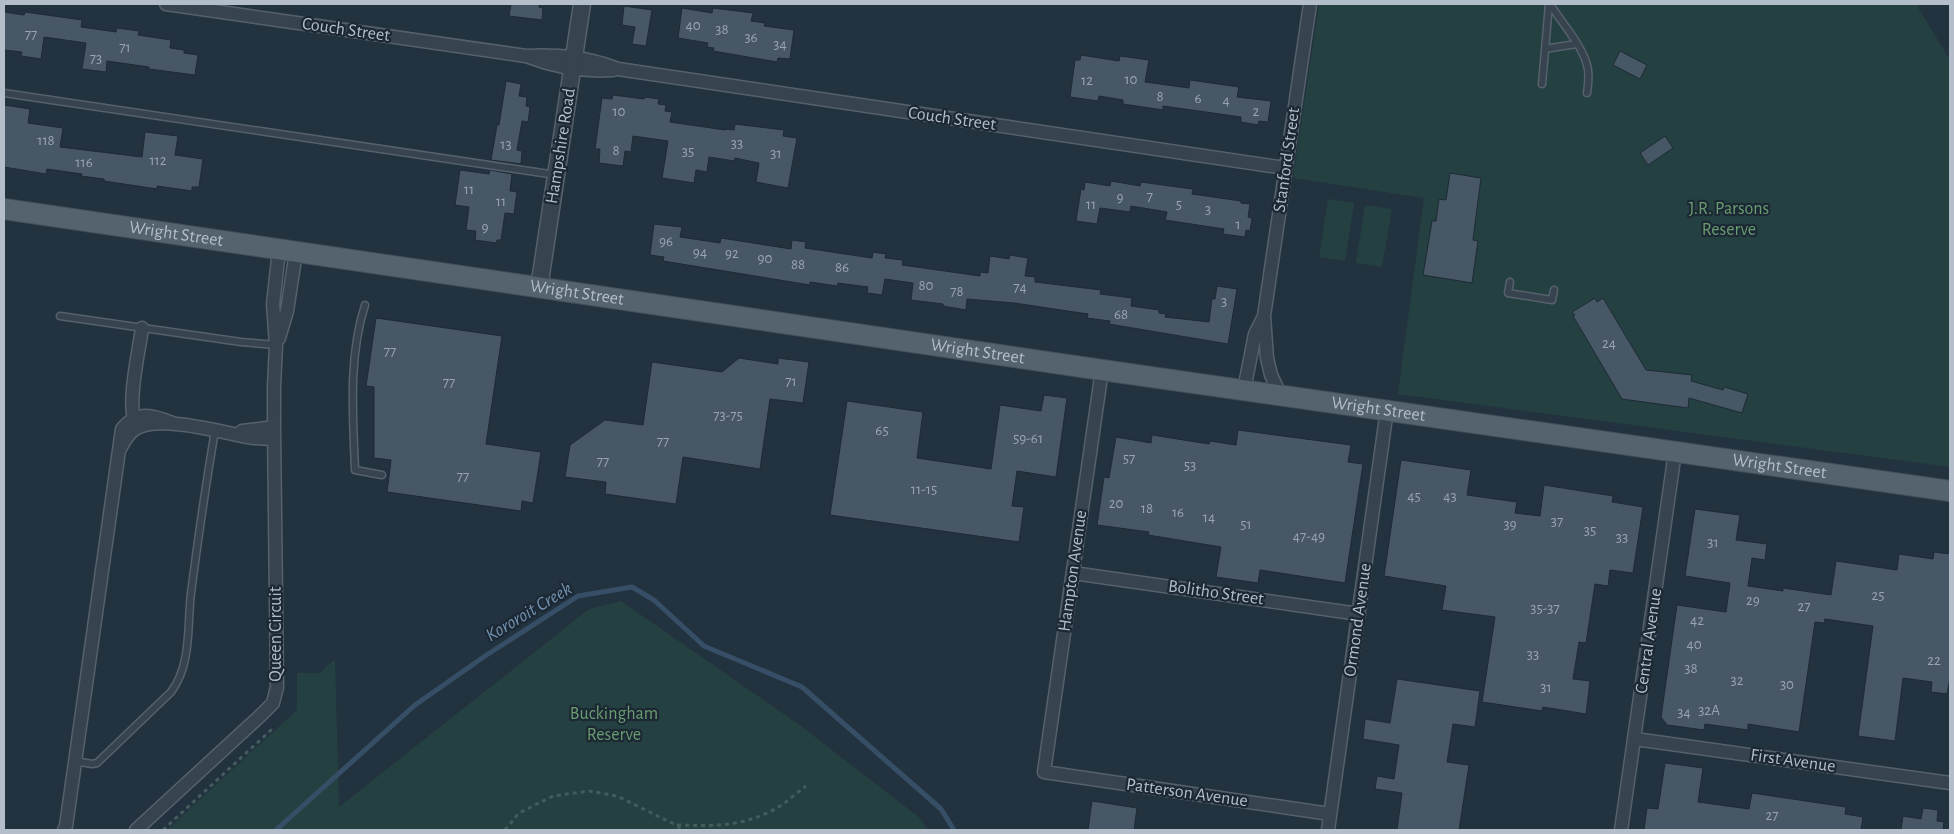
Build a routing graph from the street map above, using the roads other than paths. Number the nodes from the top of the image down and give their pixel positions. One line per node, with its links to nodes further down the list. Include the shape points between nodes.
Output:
1 (166, 4): 7 (street, Couch Street, via 526,56 550,54)
2 (582, 4): 7 (street, Hampshire Road)
3 (1310, 4): 11 (street, Stanford Street)
4 (1550, 4): 5 (lane); 6 (lane)
5 (1576, 44): 6 (lane); 10 (lane, via 1587,65)
6 (1545, 49): 8 (lane)
7 (573, 63): 11 (street, Couch Street, via 595,60 618,69); 12 (street, Hampshire Road)
8 (1542, 84)
9 (4, 93): 12 (lane)
10 (1587, 93)
11 (1286, 168): 20 (street, Stanford Street)
12 (556, 175): 16 (street, Hampshire Road)
13 (4, 210): 14 (main road, Wright Street)
14 (287, 251): 16 (main road, Wright Street); 22 (street, Queen Circuit, via 288,311)
15 (1510, 282): 17 (lane, via 1508,293 1552,300)
16 (539, 288): 23 (main road, Wright Street)
17 (1554, 290)
18 (365, 305): 31 (lane, via 358,326 353,369 355,470)
19 (60, 316): 21 (lane)
20 (1264, 316): 24 (street, Stanford Street, via 1255,334); 25 (street, Stanford Street, via 1267,358)
21 (142, 328): 22 (lane); 27 (street, via 132,399)
22 (276, 345): 29 (street, Queen Circuit)
23 (1102, 370): 24 (main road, Wright Street); 33 (street, Hampton Avenue)
24 (1244, 390): 25 (main road, Wright Street)
25 (1281, 396): 26 (main road, Wright Street)
26 (1388, 410): 30 (main road, Wright Street); 34 (street, Ormond Avenue)
27 (135, 422): 28 (street); 36 (street, via 120,449)
28 (215, 430): 29 (street); 36 (lane, via 179,682 97,762)
29 (274, 433): 41 (street, Queen Circuit, via 277,687 273,703)
30 (1675, 452): 32 (main road, Wright Street); 35 (street, Central Avenue)
31 (382, 475)
32 (1950, 491)
33 (1072, 572): 34 (street, Bolitho Street); 37 (street, Hampton Avenue)
34 (1359, 614): 39 (street, Ormond Avenue)
35 (1635, 739): 38 (street, First Avenue); 43 (street, Central Avenue)
36 (75, 762): 40 (street)
37 (1044, 772): 39 (street, Patterson Avenue)
38 (1950, 783)
39 (1330, 814): 42 (street, Ormond Avenue)
40 (66, 829)
41 (136, 830)
42 (1328, 830)
43 (1621, 830)

